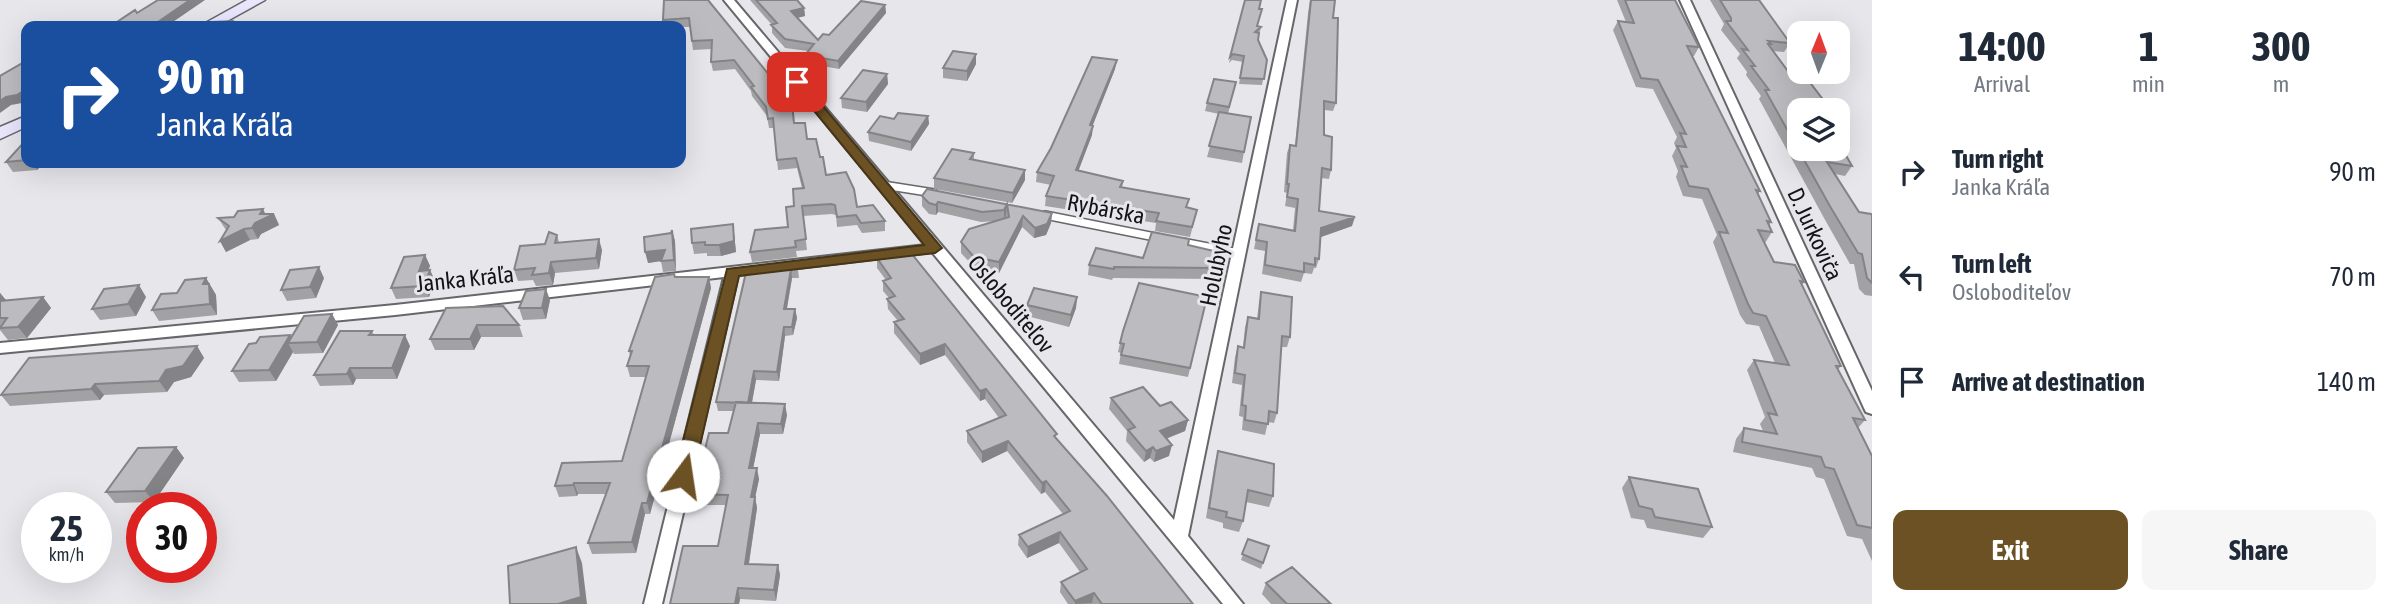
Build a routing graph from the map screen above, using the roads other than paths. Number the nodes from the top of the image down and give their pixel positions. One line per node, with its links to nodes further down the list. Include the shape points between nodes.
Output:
1 (258, 0): 5 (street)
2 (729, 0): 8 (street, Osloboditeľov)
3 (1292, 0): 12 (street, Holubyho)
4 (1685, 0): 15 (street, D. Jurkoviča)
5 (217, 21)
6 (21, 124): 7 (street)
7 (0, 134)
8 (883, 185): 9 (lane); 11 (street, Osloboditeľov)
9 (940, 194)
10 (1035, 213): 12 (lane, Rybárska)
11 (935, 248): 13 (street, Janka Kráľa); 16 (street, Osloboditeľov)
12 (1240, 253): 16 (street, Holubyho)
13 (732, 272): 14 (street, Janka Kráľa); 17 (street)
14 (0, 348)
15 (1872, 408)
16 (1180, 539): 18 (street, Osloboditeľov)
17 (653, 604)
18 (1234, 604)

